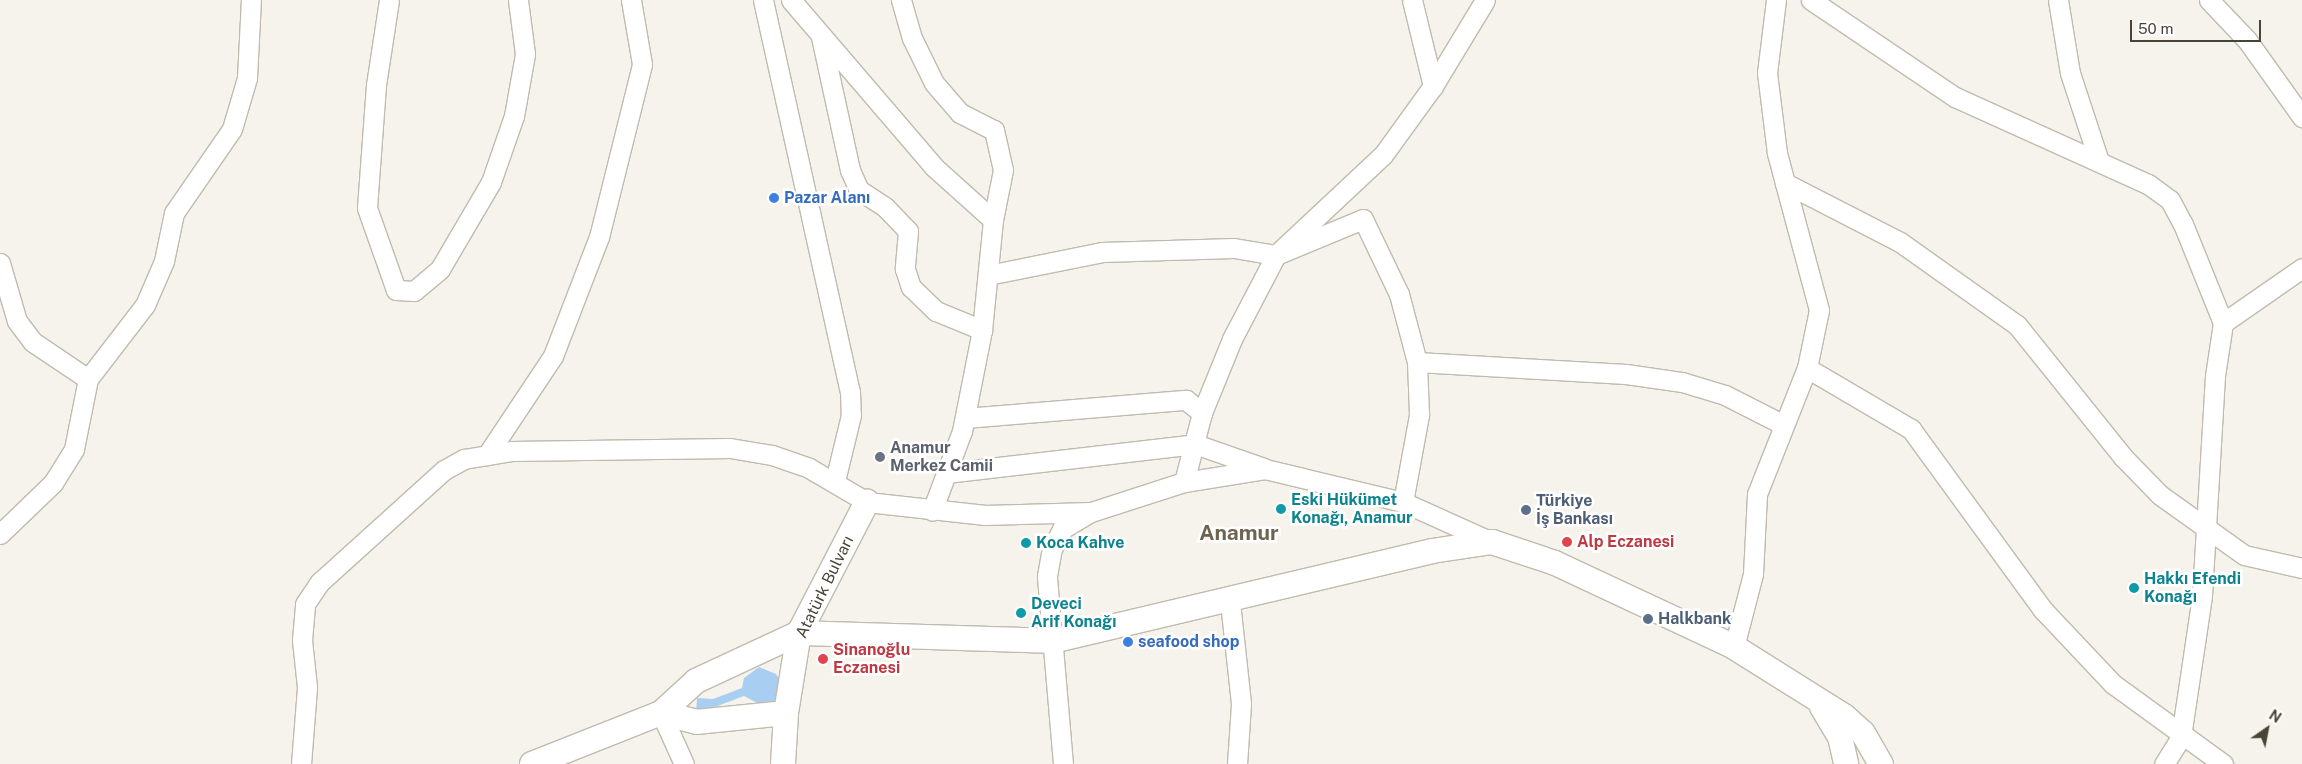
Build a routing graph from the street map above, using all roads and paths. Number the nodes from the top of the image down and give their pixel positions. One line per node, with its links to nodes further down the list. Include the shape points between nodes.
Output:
1 (252, 0): 28 (street, via 247,78 232,129 174,213 164,260 145,305)
2 (389, 0): 3 (street, via 375,95 367,208 396,290 414,291 440,269 486,190 514,116 525,54)
3 (518, 0)
4 (631, 0): 33 (street, via 642,64 599,237 553,356)
5 (763, 0): 36 (street, via 850,391 851,415)
6 (791, 0): 14 (street)
7 (901, 0): 19 (street, via 912,38 934,83 960,113 994,130 1003,170)
8 (1412, 0): 15 (street)
9 (1485, 0): 15 (street)
10 (1776, 0): 18 (street, via 1767,73)
11 (1811, 0): 17 (street, via 1955,97)
12 (2058, 0): 17 (street, via 2070,73)
13 (2209, 0): 16 (street, via 2246,40)
14 (821, 37): 19 (street, via 850,64 934,167); 25 (street, via 850,170 859,190 885,206 908,231 905,269 911,287 936,311)
15 (1433, 86): 20 (street, via 1383,155)
16 (2302, 117)
17 (2099, 161): 24 (street, via 2148,184 2170,200)
18 (1785, 183): 27 (street, via 1819,310); 42 (street, via 1900,242 2017,325 2123,457 2160,495)
19 (993, 220): 23 (street)
20 (1276, 255): 23 (street, via 1234,248 1111,251); 26 (street, via 1363,219 1399,294); 29 (street, via 1232,339)
21 (0, 263): 28 (street, via 17,321 33,342)
22 (2302, 268): 24 (street)
23 (988, 275): 25 (street)
24 (2223, 323): 42 (street, via 2215,376)
25 (982, 330): 30 (street)
26 (1417, 362): 31 (street, via 1626,374 1682,382 1725,395); 39 (street, via 1419,415)
27 (1807, 368): 31 (street); 53 (street, via 1911,429 2043,610 2113,684)
28 (88, 379): 43 (street, via 74,449 54,483)
29 (1202, 413): 30 (street, via 1186,400); 32 (street)
30 (965, 418): 35 (street)
31 (1782, 424): 49 (street, via 1757,494 1754,574)
32 (1195, 444): 34 (street); 35 (street); 37 (street)
33 (487, 455): 36 (street, via 730,448 772,455); 55 (street, via 464,459 444,470 320,582 305,604 302,640 307,687)
34 (1265, 469): 37 (street); 39 (street)
35 (946, 473): 40 (street)
36 (835, 481): 38 (street)
37 (1184, 482): 41 (street)
38 (868, 502): 40 (street); 47 (street, Atatürk Bulvarı)
39 (1403, 502): 44 (street)
40 (932, 511): 41 (street, via 985,515)
41 (1091, 512): 48 (street, via 1062,529 1052,549 1048,576)
42 (2208, 530): 45 (street, via 2244,555); 53 (street)
43 (0, 534)
44 (1492, 542): 46 (street, via 1432,551); 49 (street, via 1555,563)
45 (2302, 568)
46 (1230, 602): 48 (street); 60 (street, via 1241,704)
47 (799, 633): 48 (street); 51 (street, Atatürk Bulvarı); 52 (street, via 696,682)
48 (1052, 641): 59 (street)
49 (1734, 647): 50 (street)
50 (1816, 700): 61 (street, via 1830,716); 62 (street, via 1863,733)
51 (786, 713): 52 (street, via 696,722); 58 (street, Atatürk Bulvarı)
52 (661, 714): 54 (street); 57 (street)
53 (2181, 737): 63 (street); 64 (street)
54 (568, 758): 56 (street)
55 (301, 764)
56 (532, 764)
57 (684, 764)
58 (783, 764)
59 (1063, 764)
60 (1237, 764)
61 (1846, 764)
62 (1881, 764)
63 (2164, 764)
64 (2223, 764)

